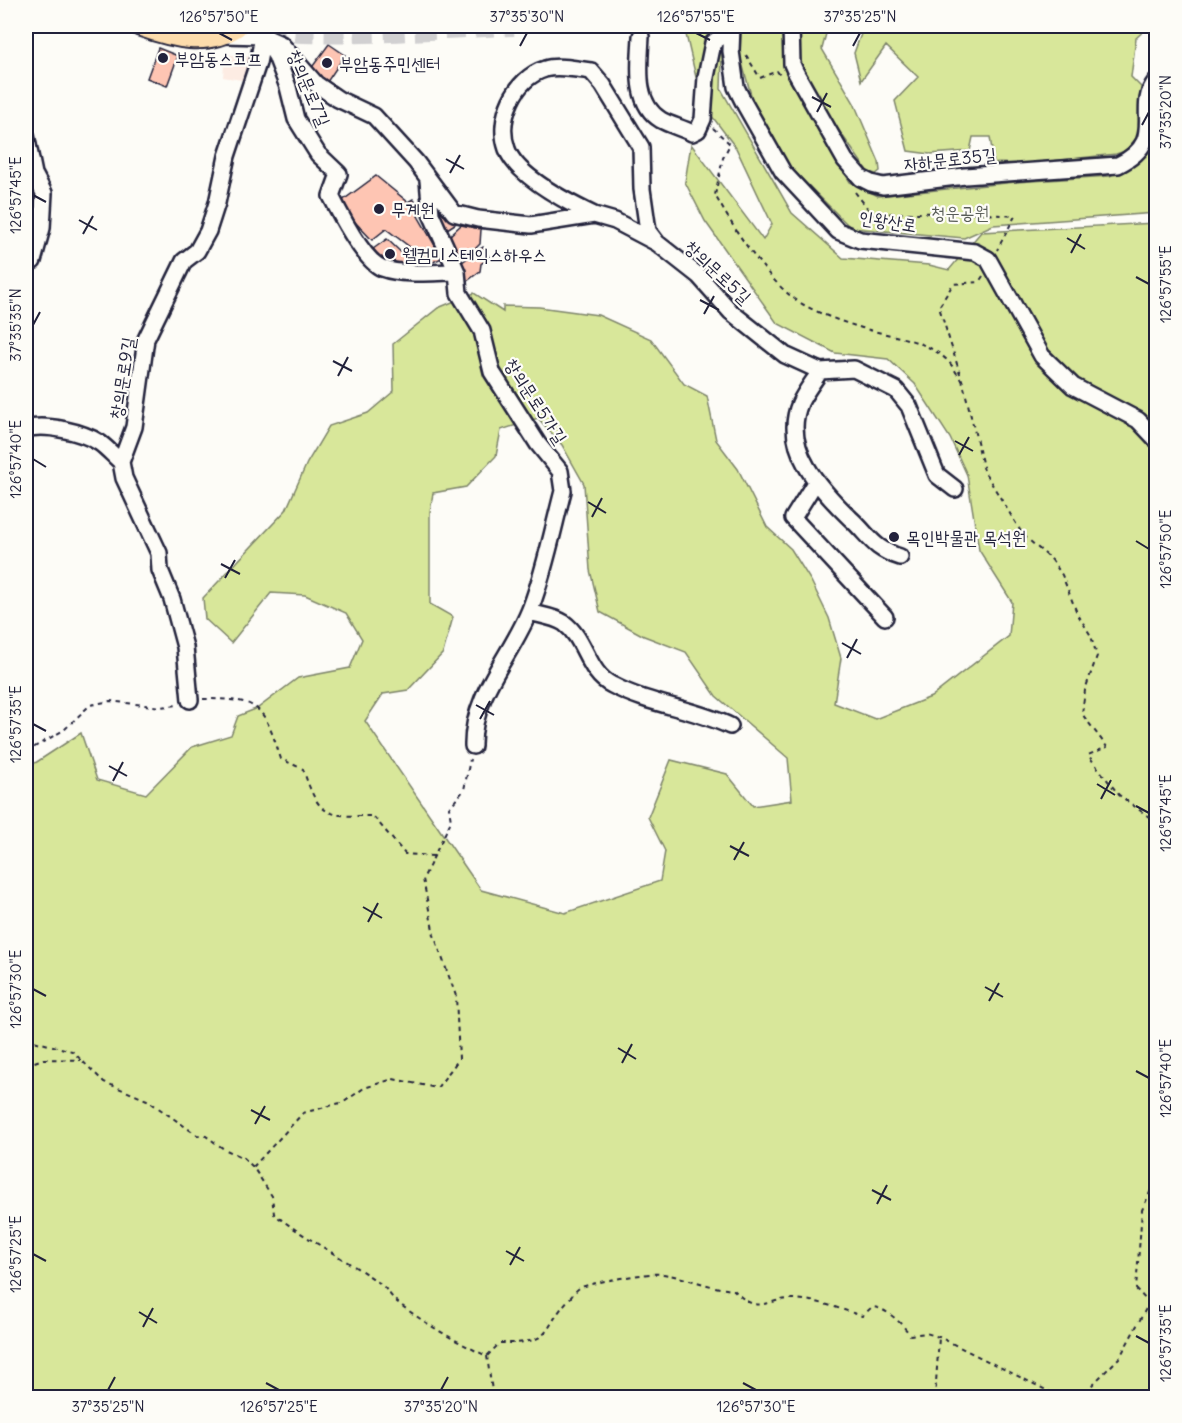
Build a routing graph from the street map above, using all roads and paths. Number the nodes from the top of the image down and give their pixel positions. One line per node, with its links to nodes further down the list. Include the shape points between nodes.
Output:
1 (141, 26): 4 (main road, via 186,39)
2 (791, 26): 9 (street, 자하문로35길, via 792,64 845,160 861,178 883,186 1118,165 1136,154 1148,135 1150,94)
3 (732, 27): 6 (street, via 713,43 703,119 692,133 659,119 647,104 639,81); 17 (street, 인왕산로, via 736,87 745,105 783,172 838,231 860,240 975,252)
4 (230, 30): 5 (street)
5 (264, 31): 12 (street, 창의문로5길, via 281,44 316,84 374,116); 18 (street, 창의문로7길, via 288,87 296,119 318,154 339,174 331,196 352,236 381,267); 23 (street, 창의문로9길, via 208,231 197,251 184,261 146,339 134,427)
6 (641, 36)
7 (745, 52): 8 (path, via 760,78 777,71)
8 (783, 80)
9 (1156, 81)
10 (710, 125): 20 (path, via 730,144 714,195 782,289 804,305 860,328 899,335 934,351 949,362)
11 (26, 135): 16 (street, via 34,174 44,193 42,228)
12 (428, 180): 14 (street, 창의문로5길, via 454,213 478,219 531,225); 18 (street, 창의문로5가길, via 431,214)
13 (850, 185): 17 (path, via 872,214 959,212 1015,216)
14 (594, 215): 15 (street, 창의문로5길, via 615,220); 15 (street, via 562,200 520,167 507,149 504,119 513,94 528,76 546,68 591,71 603,85 641,147 648,231)
15 (657, 243): 19 (street, 창의문로5길, via 699,276 731,312 761,337 785,355)
16 (33, 261)
17 (992, 265): 20 (path, via 979,282 953,284 939,307); 22 (street, via 1042,356 1073,386 1138,420)
18 (457, 272): 27 (street, 창의문로5가길, via 459,293 483,331 492,372 560,471 563,491)
19 (820, 371): 24 (street, via 800,403 796,439 800,455); 25 (street, 창의문로5길, via 854,369 896,390 909,406 936,475)
20 (963, 383): 33 (path, via 984,471 1023,535 1052,560 1062,575 1077,614 1091,636 1097,656 1084,690 1082,714 1107,747 1088,755 1119,795)
21 (26, 429): 23 (street, via 38,425 55,428 99,442)
22 (1156, 440)
23 (121, 462): 29 (street, via 124,478 159,553 160,570 185,647)
24 (816, 481): 26 (street, via 880,550); 28 (street, via 793,518)
25 (955, 489)
26 (900, 557)
27 (529, 612): 30 (street, via 563,622 600,678 612,685 664,706 704,713); 31 (street, 창의문로5가길, via 481,700)
28 (885, 617)
29 (190, 700): 32 (path, via 173,707 110,701 90,705 64,730); 34 (path, via 239,699 265,715 280,759 303,770 313,799 335,816 373,816 405,854)
30 (730, 726)
31 (473, 747): 34 (path, via 464,790 449,808 451,821)
32 (26, 752)
33 (1156, 822)
34 (434, 856): 38 (path, via 423,879 434,935 456,996 459,1059 437,1088 393,1079 364,1088 344,1102 303,1113)
35 (26, 1038): 36 (path, via 72,1051)
36 (81, 1060): 37 (path, via 43,1059); 38 (path, via 104,1083 147,1100)
37 (26, 1065)
38 (253, 1167): 41 (path, via 272,1196 274,1214 382,1284 402,1305 466,1347)
39 (1156, 1179): 45 (path, via 1142,1210 1136,1289 1149,1303 1120,1357)
40 (939, 1337): 41 (path, via 926,1333 910,1335 879,1307 872,1307 862,1316 795,1299 765,1306 745,1301 734,1290 661,1274 619,1277 579,1288 543,1337 524,1343 500,1342); 43 (path); 44 (path, via 1023,1378)
41 (488, 1356): 42 (path)
42 (493, 1398)
43 (935, 1398)
44 (1054, 1398)
45 (1079, 1398)

